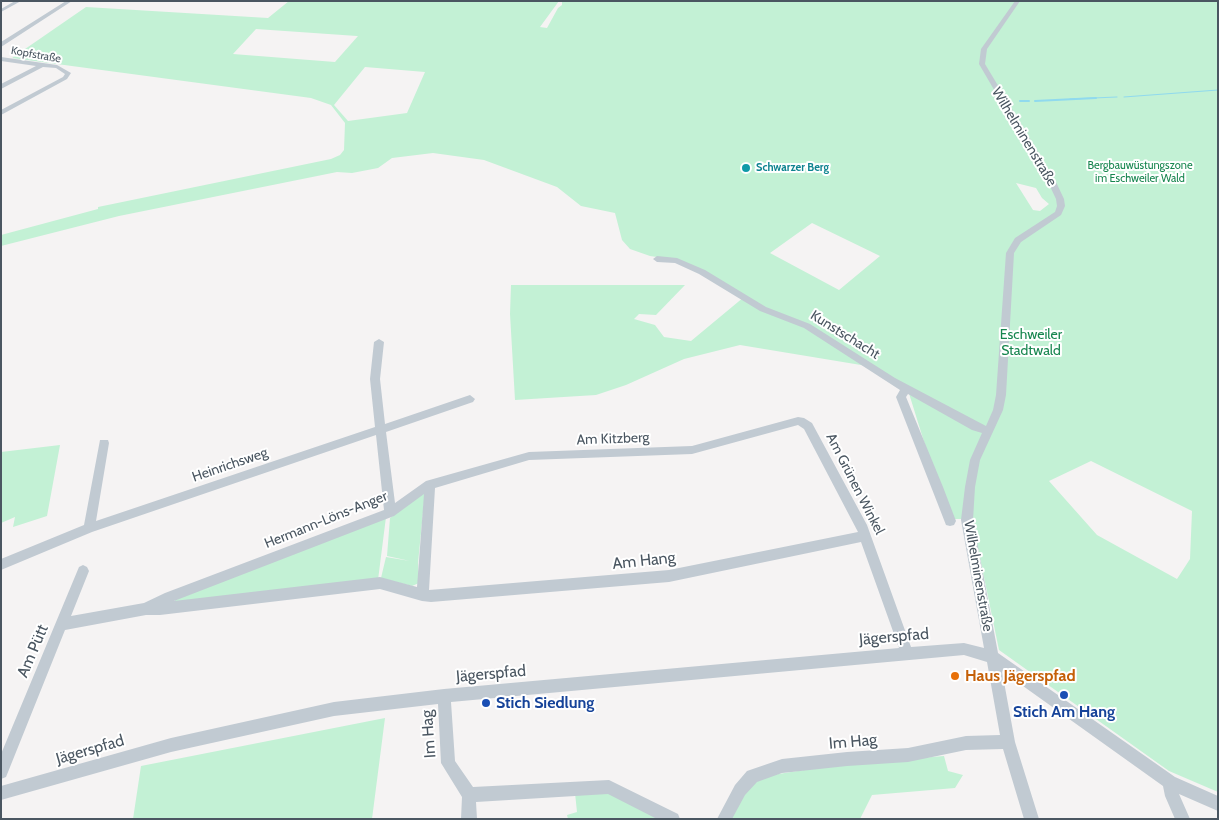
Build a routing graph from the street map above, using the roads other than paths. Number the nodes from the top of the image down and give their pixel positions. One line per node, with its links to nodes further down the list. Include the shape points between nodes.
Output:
1 (19, 1): 4 (street)
2 (70, 1): 5 (street)
3 (1018, 1): 16 (street, Wilhelminenstraße, via 984,49 982,64 1052,182 1061,206 1058,213 1018,240 1010,253 1001,395)
4 (1, 10)
5 (1, 45)
6 (2, 60): 7 (street, Kopfstraße)
7 (42, 65): 8 (street); 9 (street, Kopfstraße, via 67,72 65,78)
8 (1, 87)
9 (1, 113)
10 (656, 259): 12 (street, Kunstschacht, via 677,262 702,272 763,310 807,326)
11 (380, 342): 15 (street, via 375,379)
12 (906, 389): 16 (street, Kunstschacht); 20 (street, Wilhelminenstraße, via 901,397)
13 (470, 399): 15 (street, Heinrichsweg)
14 (798, 421): 18 (street, Am Kitzberg, via 692,450 529,456); 22 (street, Am Grünen Winkel, via 808,426)
15 (380, 429): 19 (street); 21 (street, Heinrichsweg)
16 (989, 431): 29 (street, Wilhelminenstraße, via 975,460 968,520)
17 (104, 443): 21 (street)
18 (430, 484): 19 (street, Hermann-Löns-Anger); 25 (street)
19 (390, 513): 26 (street, Hermann-Löns-Anger, via 164,599)
20 (950, 521)
21 (89, 528): 23 (street, Heinrichsweg)
22 (866, 536): 25 (street, Am Hang, via 670,576 431,596); 28 (street, Am Grünen Winkel)
23 (1, 565)
24 (83, 571): 27 (street, Am Pütt)
25 (422, 594): 26 (street, Hermann-Löns-Anger, via 380,583)
26 (146, 609): 27 (street, Hermann-Löns-Anger)
27 (63, 624): 32 (street, Am Pütt)
28 (907, 653): 29 (street, Jägerspfad, via 964,649); 30 (street, Jägerspfad)
29 (992, 657): 31 (street, Wilhelminenstraße); 33 (street, Jägerspfad)
30 (444, 696): 34 (street, Jägerspfad, via 334,709 171,745); 35 (street, Im Hag, via 448,763)
31 (1008, 742): 39 (street, Im Hag, via 966,742 908,755 782,766 752,776); 40 (street, Wilhelminenstraße)
32 (1, 772)
33 (1170, 782): 36 (street, Jägerspfad); 41 (street, via 1172,796)
34 (1, 793)
35 (469, 795): 37 (street); 38 (street, via 609,787)
36 (1218, 804)
37 (469, 819)
38 (674, 819)
39 (724, 819)
40 (1032, 819)
41 (1183, 819)

